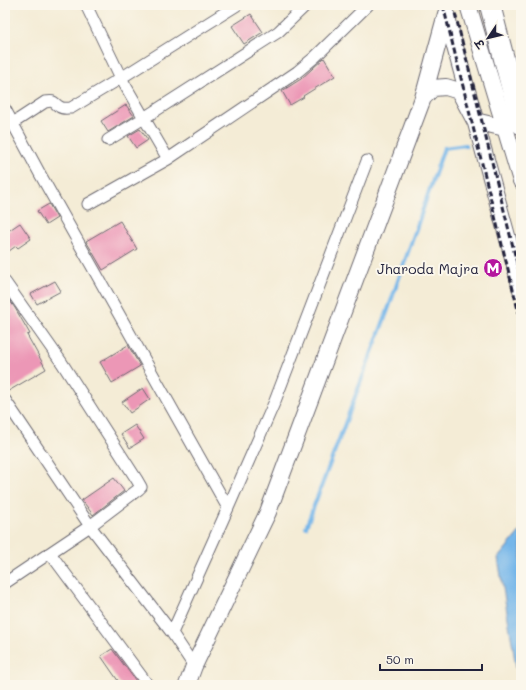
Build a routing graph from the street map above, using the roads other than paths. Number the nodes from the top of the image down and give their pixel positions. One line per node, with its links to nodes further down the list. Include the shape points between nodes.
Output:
1 (86, 5): 8 (street)
2 (237, 5): 8 (street)
3 (306, 5): 11 (street, via 278,32)
4 (368, 5): 16 (street, via 315,58)
5 (468, 5): 14 (street)
6 (490, 5): 14 (highway)
7 (445, 10): 9 (street); 12 (street)
8 (121, 78): 11 (street); 13 (street, via 70,108 60,107 56,102 45,102)
9 (423, 98): 12 (street, via 434,88 446,87 459,91); 28 (street, via 268,512)
10 (5, 109): 13 (street)
11 (144, 118): 15 (street); 16 (street)
12 (475, 121): 14 (street); 21 (street)
13 (12, 123): 23 (street)
14 (513, 126): 18 (street)
15 (108, 140)
16 (168, 159): 19 (street)
17 (367, 161): 23 (street, via 274,401)
18 (521, 182)
19 (88, 204)
20 (5, 282): 24 (street, via 62,363 140,484 139,489)
21 (521, 290)
22 (5, 400): 24 (street)
23 (228, 508): 27 (street)
24 (90, 526): 25 (street); 27 (street)
25 (50, 553): 26 (street); 29 (street)
26 (5, 583)
27 (172, 633): 28 (street)
28 (194, 666): 30 (street)
29 (148, 685)
30 (187, 685)

